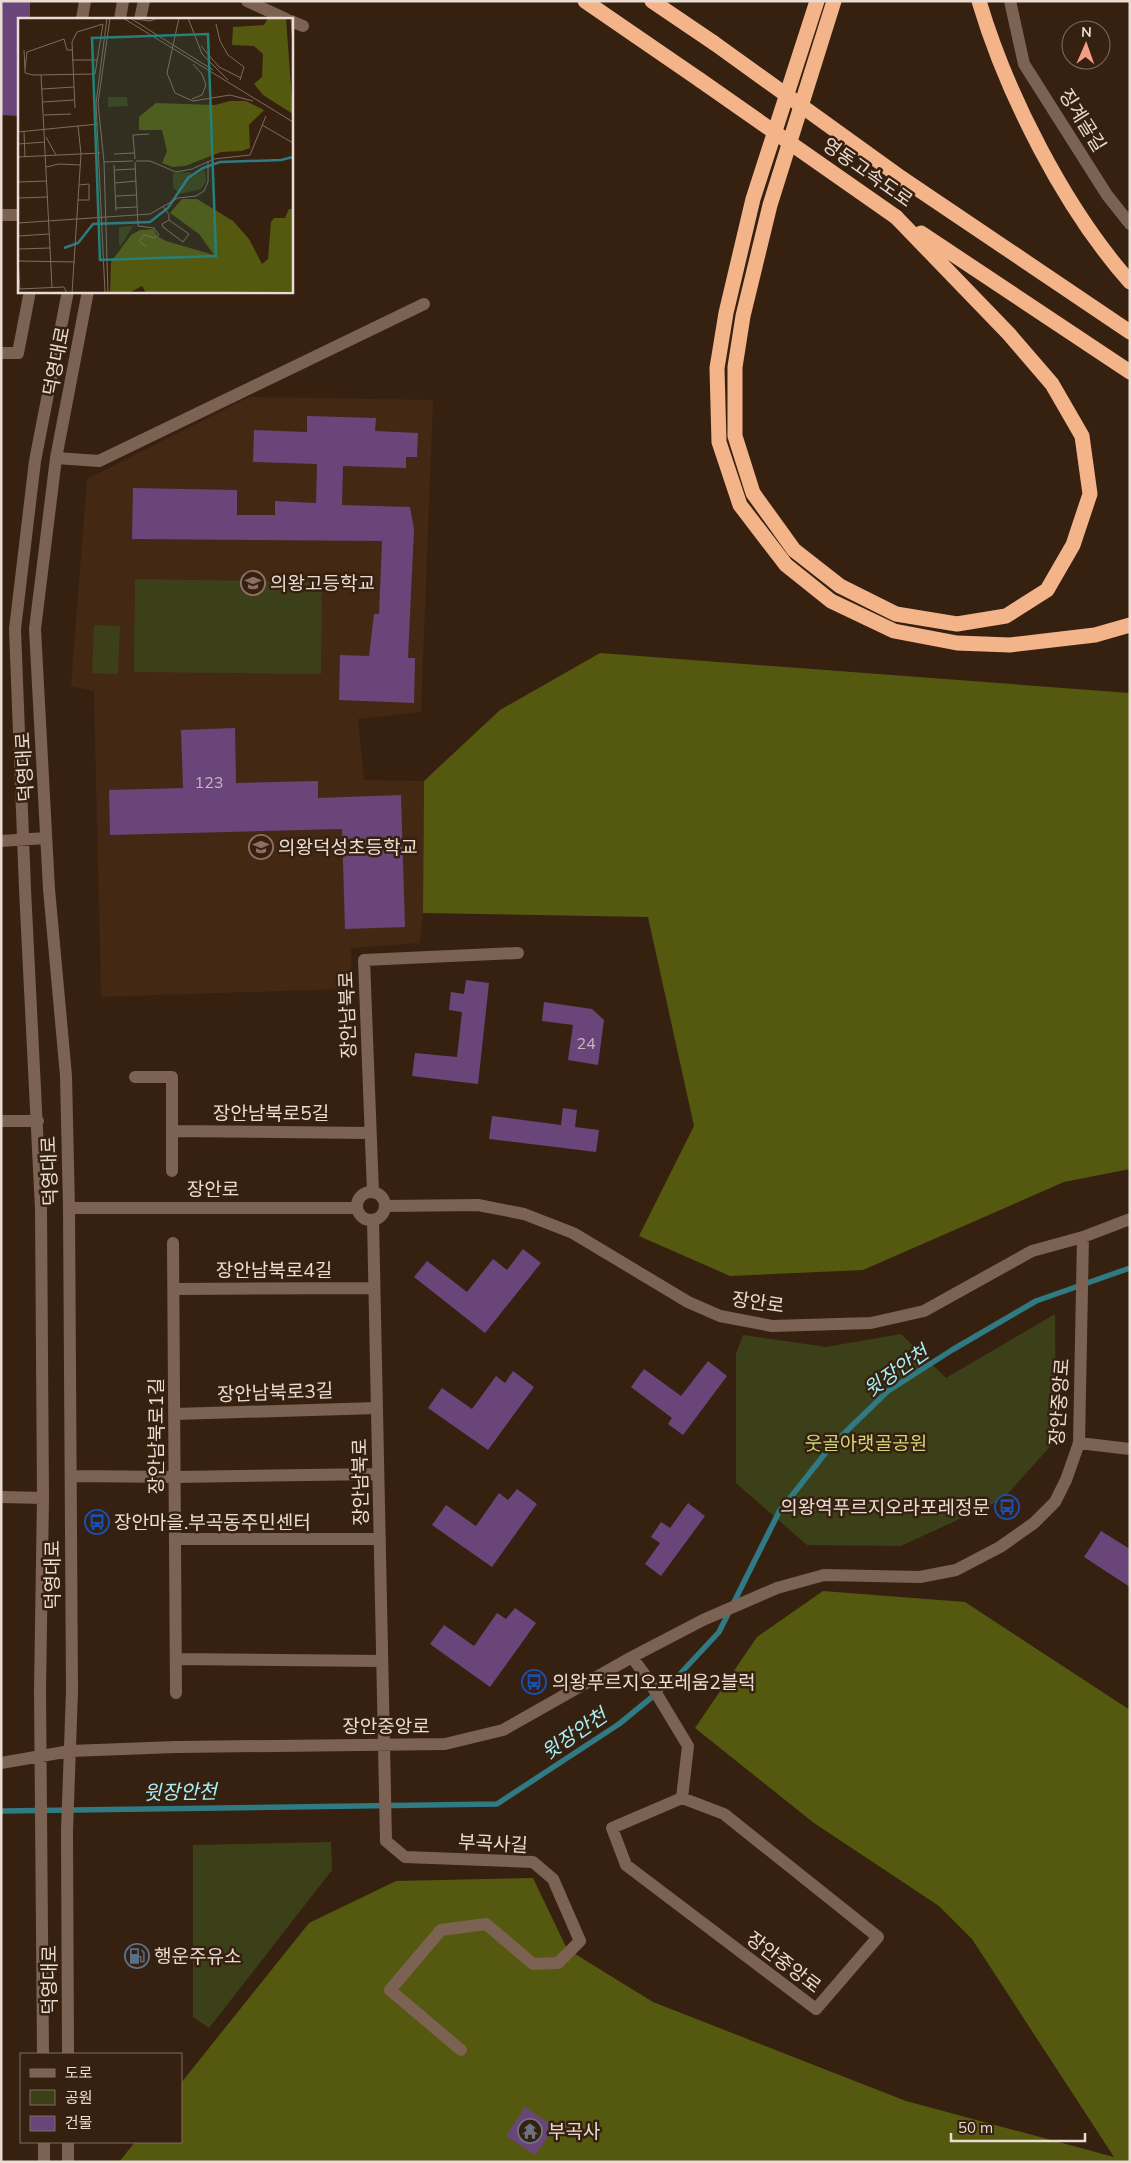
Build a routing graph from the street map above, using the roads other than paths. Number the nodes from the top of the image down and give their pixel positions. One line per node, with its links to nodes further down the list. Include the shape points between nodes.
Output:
1 (85, 1): 11 (street)
2 (123, 1): 12 (street)
3 (144, 1): 13 (street)
4 (247, 1): 14 (street)
5 (586, 1): 19 (highway, 영동고속도로, bridge)
6 (652, 1): 26 (highway, 영동고속도로, bridge, via 904,179)
7 (817, 1): 30 (highway, via 753,199 726,313 717,368 719,442 740,505 786,565 831,601 894,632 956,644 1010,645 1095,635)
8 (834, 1): 19 (highway, via 770,205 743,316 735,367 735,436 753,493 794,550 840,586 896,614 957,624 1006,616 1047,590 1073,545 1090,494 1082,436 1046,377)
9 (979, 1): 21 (highway, via 1019,104 1066,194 1113,263)
10 (1010, 1): 20 (street, 징계골길, via 1024,64 1107,195)
11 (82, 18)
12 (120, 18)
13 (140, 18)
14 (284, 18)
15 (292, 21): 16 (street)
16 (303, 26)
17 (1, 215): 18 (street)
18 (18, 215)
19 (896, 217): 28 (highway, 영동고속도로)
20 (1130, 224)
21 (1130, 282)
22 (30, 292): 27 (street, via 18,353)
23 (68, 292): 32 (street, 덕영대로, via 36,461 15,629)
24 (88, 292): 29 (street, 덕영대로)
25 (424, 304): 29 (street, via 99,462)
26 (1130, 332)
27 (1, 353)
28 (1130, 372)
29 (56, 458): 31 (street, 덕영대로, via 36,629)
30 (1130, 625)
31 (46, 838): 32 (street); 43 (street, 덕영대로, via 66,1076)
32 (23, 840): 33 (street); 36 (street, 덕영대로)
33 (1, 841)
34 (518, 953): 39 (street, 장안남북로, via 364,960)
35 (135, 1077): 38 (street, via 172,1077)
36 (38, 1121): 37 (street); 59 (street, 덕영대로)
37 (1, 1122)
38 (173, 1131): 39 (street, 장안남북로5길); 40 (street)
39 (369, 1133): 41 (street, 장안남북로)
40 (172, 1171)
41 (373, 1192): 42 (street, via 384,1199); 44 (street, via 364,1194)
42 (385, 1206): 46 (street, via 379,1217); 47 (street, 장안로, via 478,1205 524,1214 573,1233 688,1302 720,1316 772,1326 871,1323 924,1311 1032,1251)
43 (69, 1208): 44 (street, 장안로); 56 (street, 덕영대로)
44 (357, 1208): 46 (street, via 360,1215)
45 (1130, 1219): 47 (street, 장안로)
46 (373, 1220): 49 (street, 장안남북로)
47 (1083, 1237): 53 (street, 장안중앙로)
48 (174, 1243): 50 (street, 장안남북로1길)
49 (374, 1288): 50 (street, 장안남북로4길); 51 (street, 장안남북로)
50 (174, 1289): 52 (street, 장안남북로1길)
51 (377, 1408): 52 (street, 장안남북로3길); 55 (street, 장안남북로)
52 (175, 1414): 57 (street, 장안남북로1길)
53 (1079, 1442): 54 (street); 62 (street, 장안중앙로, via 1055,1502 1034,1523 1000,1547 956,1570 920,1577 824,1575 777,1588 702,1620)
54 (1130, 1449)
55 (378, 1474): 57 (street); 61 (street, 장안남북로)
56 (71, 1476): 57 (street); 67 (street, 덕영대로)
57 (175, 1478): 60 (street, 장안남북로1길)
58 (1, 1498): 59 (street)
59 (43, 1498): 68 (street, 덕영대로)
60 (175, 1539): 61 (street); 63 (street, 장안남북로1길)
61 (380, 1539): 64 (street, 장안남북로)
62 (632, 1657): 66 (street, 장안중앙로, via 503,1730 445,1744); 70 (street, via 688,1746)
63 (176, 1659): 64 (street); 65 (street, 장안남북로1길)
64 (382, 1661): 66 (street, 장안남북로)
65 (176, 1694)
66 (384, 1744): 67 (street, 장안중앙로); 71 (street, 부곡사길, via 386,1841 405,1857 534,1862 553,1879 580,1941 558,1963 533,1964 486,1924 441,1930 390,1990)
67 (70, 1751): 68 (street, 장안중앙로); 73 (street, 덕영대로, via 67,1822)
68 (41, 1755): 69 (street, 장안중앙로); 72 (street, 덕영대로)
69 (1, 1762)
70 (682, 1798): 70 (street, 장안중앙로, via 612,1828 626,1865 816,2009 878,1937 724,1814)
71 (460, 2050)
72 (43, 2053)
73 (68, 2053)
74 (44, 2143): 76 (street)
75 (68, 2143): 77 (street)
76 (44, 2162)
77 (68, 2162)

